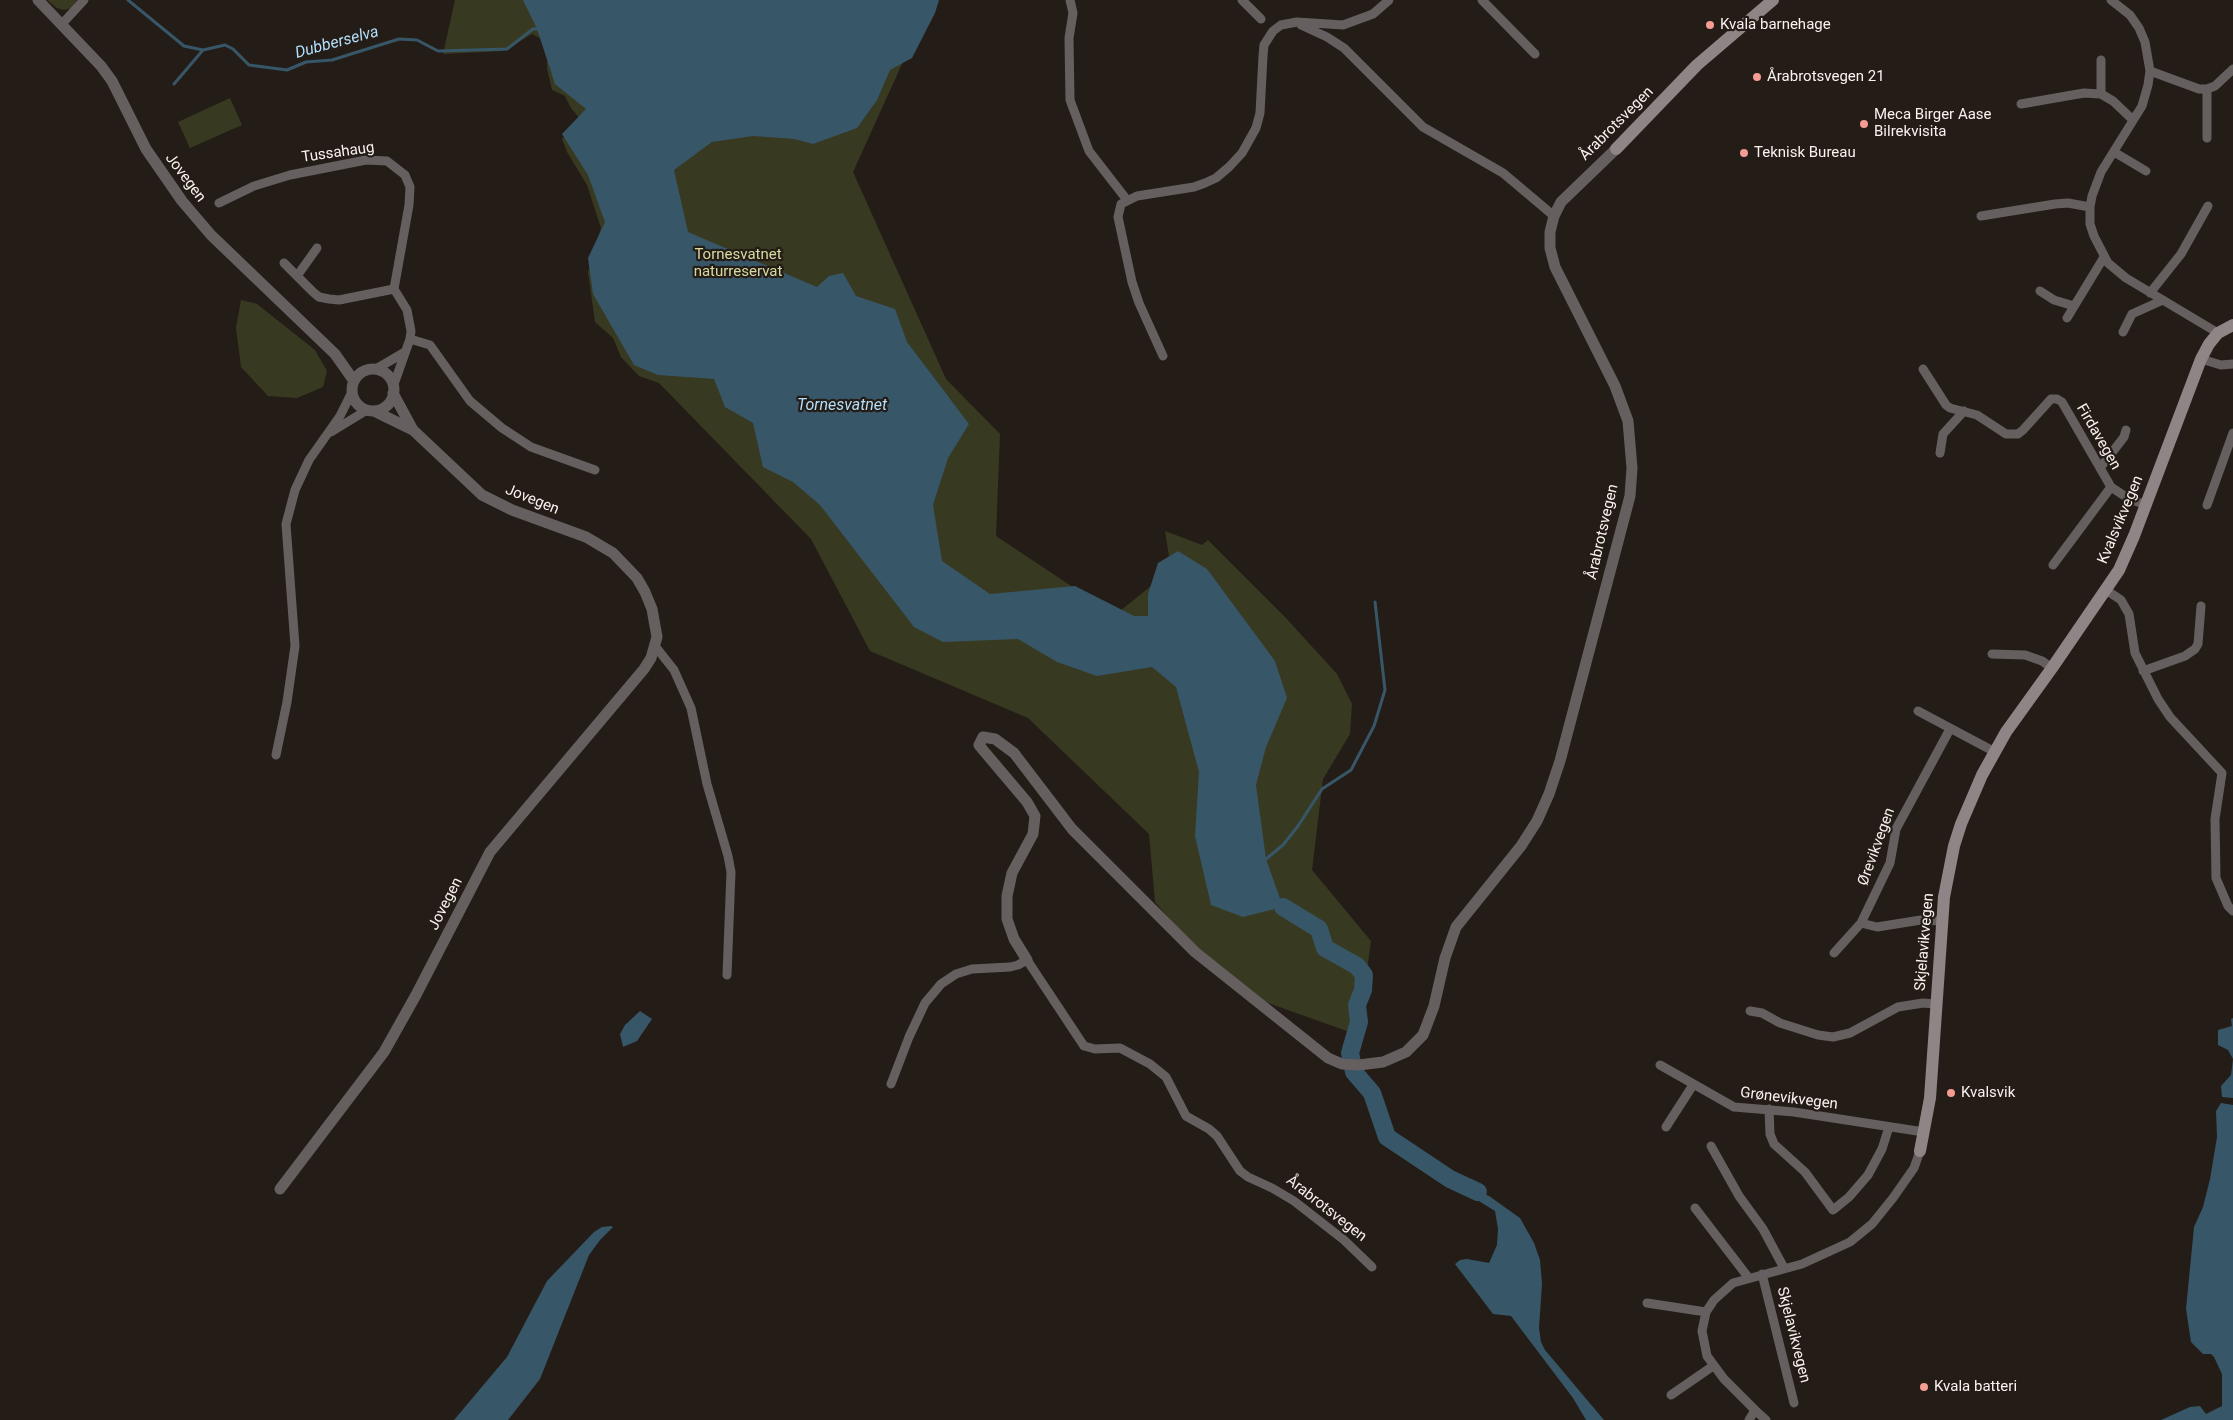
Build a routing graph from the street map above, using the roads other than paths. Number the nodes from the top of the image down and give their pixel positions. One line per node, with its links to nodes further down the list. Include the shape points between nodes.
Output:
1 (38, 0): 11 (street, Jovegen)
2 (84, 0): 11 (street)
3 (1070, 0): 24 (street, via 1073,13 1069,38 1070,100 1089,151)
4 (1242, 0): 9 (street)
5 (1389, 0): 10 (street, via 1373,14 1343,25)
6 (1482, 0): 12 (street)
7 (1773, 0): 21 (main road, Årabrotsvegen, via 1697,65)
8 (2115, 1): 15 (street, via 2139,28)
9 (1261, 19)
10 (1297, 22): 24 (street, via 1281,26 1268,38 1262,56 1260,113 1250,141 1236,160 1216,178 1205,183); 28 (street, via 1344,48 1423,127 1503,173)
11 (61, 25): 45 (street, Jovegen, via 101,66 146,150 182,201 211,235)
12 (1535, 54)
13 (2101, 60): 17 (street)
14 (2233, 69): 16 (street)
15 (2150, 71): 16 (street); 19 (street, via 2146,95)
16 (2207, 89): 20 (street)
17 (2101, 94): 18 (street, via 2084,93); 19 (street)
18 (2021, 104)
19 (2133, 120): 22 (street)
20 (2207, 138)
21 (1616, 149): 28 (street, Årabrotsvegen, via 1571,192)
22 (2114, 152): 23 (street); 27 (street, via 2101,172)
23 (2146, 171)
24 (1127, 200): 46 (street, via 1121,204 1118,217 1132,282)
25 (219, 203): 34 (street, Tussahaug, via 254,186 290,175 366,160 387,161 406,175 410,187)
26 (2208, 206): 36 (street, via 2181,254)
27 (2090, 207): 29 (street, via 2055,204); 31 (street, via 2090,224)
28 (1554, 216): 81 (street, Årabrotsvegen, via 1550,248 1555,267 1615,386 1628,421 1632,459 1630,496 1549,794 1537,821 1501,873 1456,927 1423,1035 1406,1052 1383,1062 1342,1064 1321,1053 1195,952 1072,829 1014,753 988,736 983,737 979,744 1035,816 1032,834 1012,873 1007,896 1007,919)
29 (1981, 216)
30 (317, 248): 33 (street)
31 (2104, 258): 36 (street, via 2126,278); 38 (street)
32 (284, 263): 33 (street)
33 (297, 276): 34 (street, via 319,297 329,300)
34 (394, 289): 43 (street, via 407,310)
35 (2040, 291): 38 (street, via 2047,297)
36 (2150, 293): 37 (street)
37 (2163, 300): 41 (street, via 2132,314); 42 (street)
38 (2074, 306): 39 (street)
39 (2067, 318)
40 (2233, 325): 42 (main road, Kvalsvikvegen)
41 (2123, 332)
42 (2218, 333): 47 (main road, Kvalsvikvegen)
43 (410, 339): 44 (street); 62 (street, via 430,345 470,401 502,428 531,447)
44 (405, 352): 49 (street); 53 (street)
45 (335, 354): 51 (street, Jovegen); 52 (street, Jovegen)
46 (1163, 356)
47 (2201, 359): 48 (street, via 2221,365); 64 (main road, Kvalsvikvegen)
48 (2233, 364)
49 (376, 369): 51 (street); 53 (street, via 387,375)
50 (1923, 369): 55 (street, Firdavegen, via 1946,405)
51 (363, 372): 52 (street)
52 (353, 387): 54 (street, via 357,403); 59 (street)
53 (393, 390): 54 (street, via 387,405); 56 (street, Jovegen)
54 (370, 410): 56 (street, Jovegen); 59 (street)
55 (1964, 411): 60 (street, via 1943,434); 61 (street, Firdavegen, via 2012,435 2023,430 2046,403 2057,399 2066,408)
56 (413, 430): 69 (street, Jovegen, via 482,494 512,510 586,537 613,553 645,592 656,625)
57 (2126, 430): 61 (street)
58 (2233, 433): 65 (street)
59 (329, 434): 76 (street, via 309,460 295,490 286,524 294,646)
60 (1940, 453)
61 (2100, 468): 63 (street, Firdavegen)
62 (596, 470)
63 (2111, 487): 64 (street, Firdavegen); 66 (street, Firdavegen)
64 (2146, 505): 67 (main road, Kvalsvikvegen, via 2128,552)
65 (2207, 505)
66 (2054, 565)
67 (2106, 590): 71 (main road, Skjelavikvegen); 72 (street, via 2121,600 2129,614 2135,653)
68 (2201, 606): 72 (street, via 2195,649 2185,656)
69 (656, 646): 82 (street, via 674,670 691,708 706,784 728,856 731,872); 94 (street, Jovegen, via 644,669 490,852 384,1052)
70 (1992, 654): 71 (street, via 2025,655)
71 (2052, 668): 75 (main road, Skjelavikvegen)
72 (2143, 671): 77 (street, via 2170,717 2222,773 2215,819 2216,878)
73 (1918, 711): 74 (street)
74 (1950, 729): 75 (street); 79 (street, Ørevikvegen, via 1896,828 1890,863)
75 (1995, 752): 78 (main road, Skjelavikvegen, via 1956,839)
76 (276, 755)
77 (2233, 911)
78 (1941, 921): 79 (street, via 1907,921 1876,928); 83 (main road, Skjelavikvegen)
79 (1861, 923): 80 (street, Ørevikvegen)
80 (1834, 953)
81 (1027, 960): 86 (street, via 1010,967 972,969 941,984 926,1003 909,1037); 96 (street, Årabrotsvegen, via 1084,1046 1120,1048 1150,1064 1166,1077 1175,1090 1186,1116 1217,1136 1240,1171 1294,1201 1344,1240)
82 (727, 975)
83 (1936, 1004): 84 (street, via 1923,1002 1898,1007 1850,1033 1833,1037 1818,1035); 91 (main road, Skjelavikvegen, via 1930,1098)
84 (1750, 1011)
85 (1660, 1065): 87 (street, Grønevikvegen)
86 (891, 1084)
87 (1693, 1085): 88 (street, Grønevikvegen, via 1734,1108); 89 (street)
88 (1769, 1110): 90 (street, Grønevikvegen); 90 (street, via 1770,1134 1774,1144 1805,1172 1832,1210 1868,1175)
89 (1666, 1127)
90 (1889, 1127): 91 (street, Grønevikvegen)
91 (1924, 1132): 93 (main road, Skjelavikvegen)
92 (1711, 1146): 97 (street, Skjelavikvegen)
93 (1920, 1151): 97 (street, Skjelavikvegen, via 1914,1168 1872,1224 1850,1242)
94 (280, 1188)
95 (1695, 1208): 99 (street)
96 (1372, 1267)
97 (1784, 1268): 98 (street, Skjelavikvegen)
98 (1762, 1274): 99 (street, Skjelavikvegen); 104 (street, Skjelavikvegen)
99 (1748, 1277): 101 (street, Skjelavikvegen, via 1723,1290)
100 (1647, 1303): 101 (street)
101 (1706, 1312): 102 (street, Skjelavikvegen, via 1703,1344)
102 (1713, 1366): 103 (street); 105 (street, Skjelavikvegen)
103 (1671, 1395)
104 (1794, 1403)
105 (1755, 1410): 106 (street); 107 (street, Skjelavikvegen)
106 (1749, 1420)
107 (1766, 1420)

